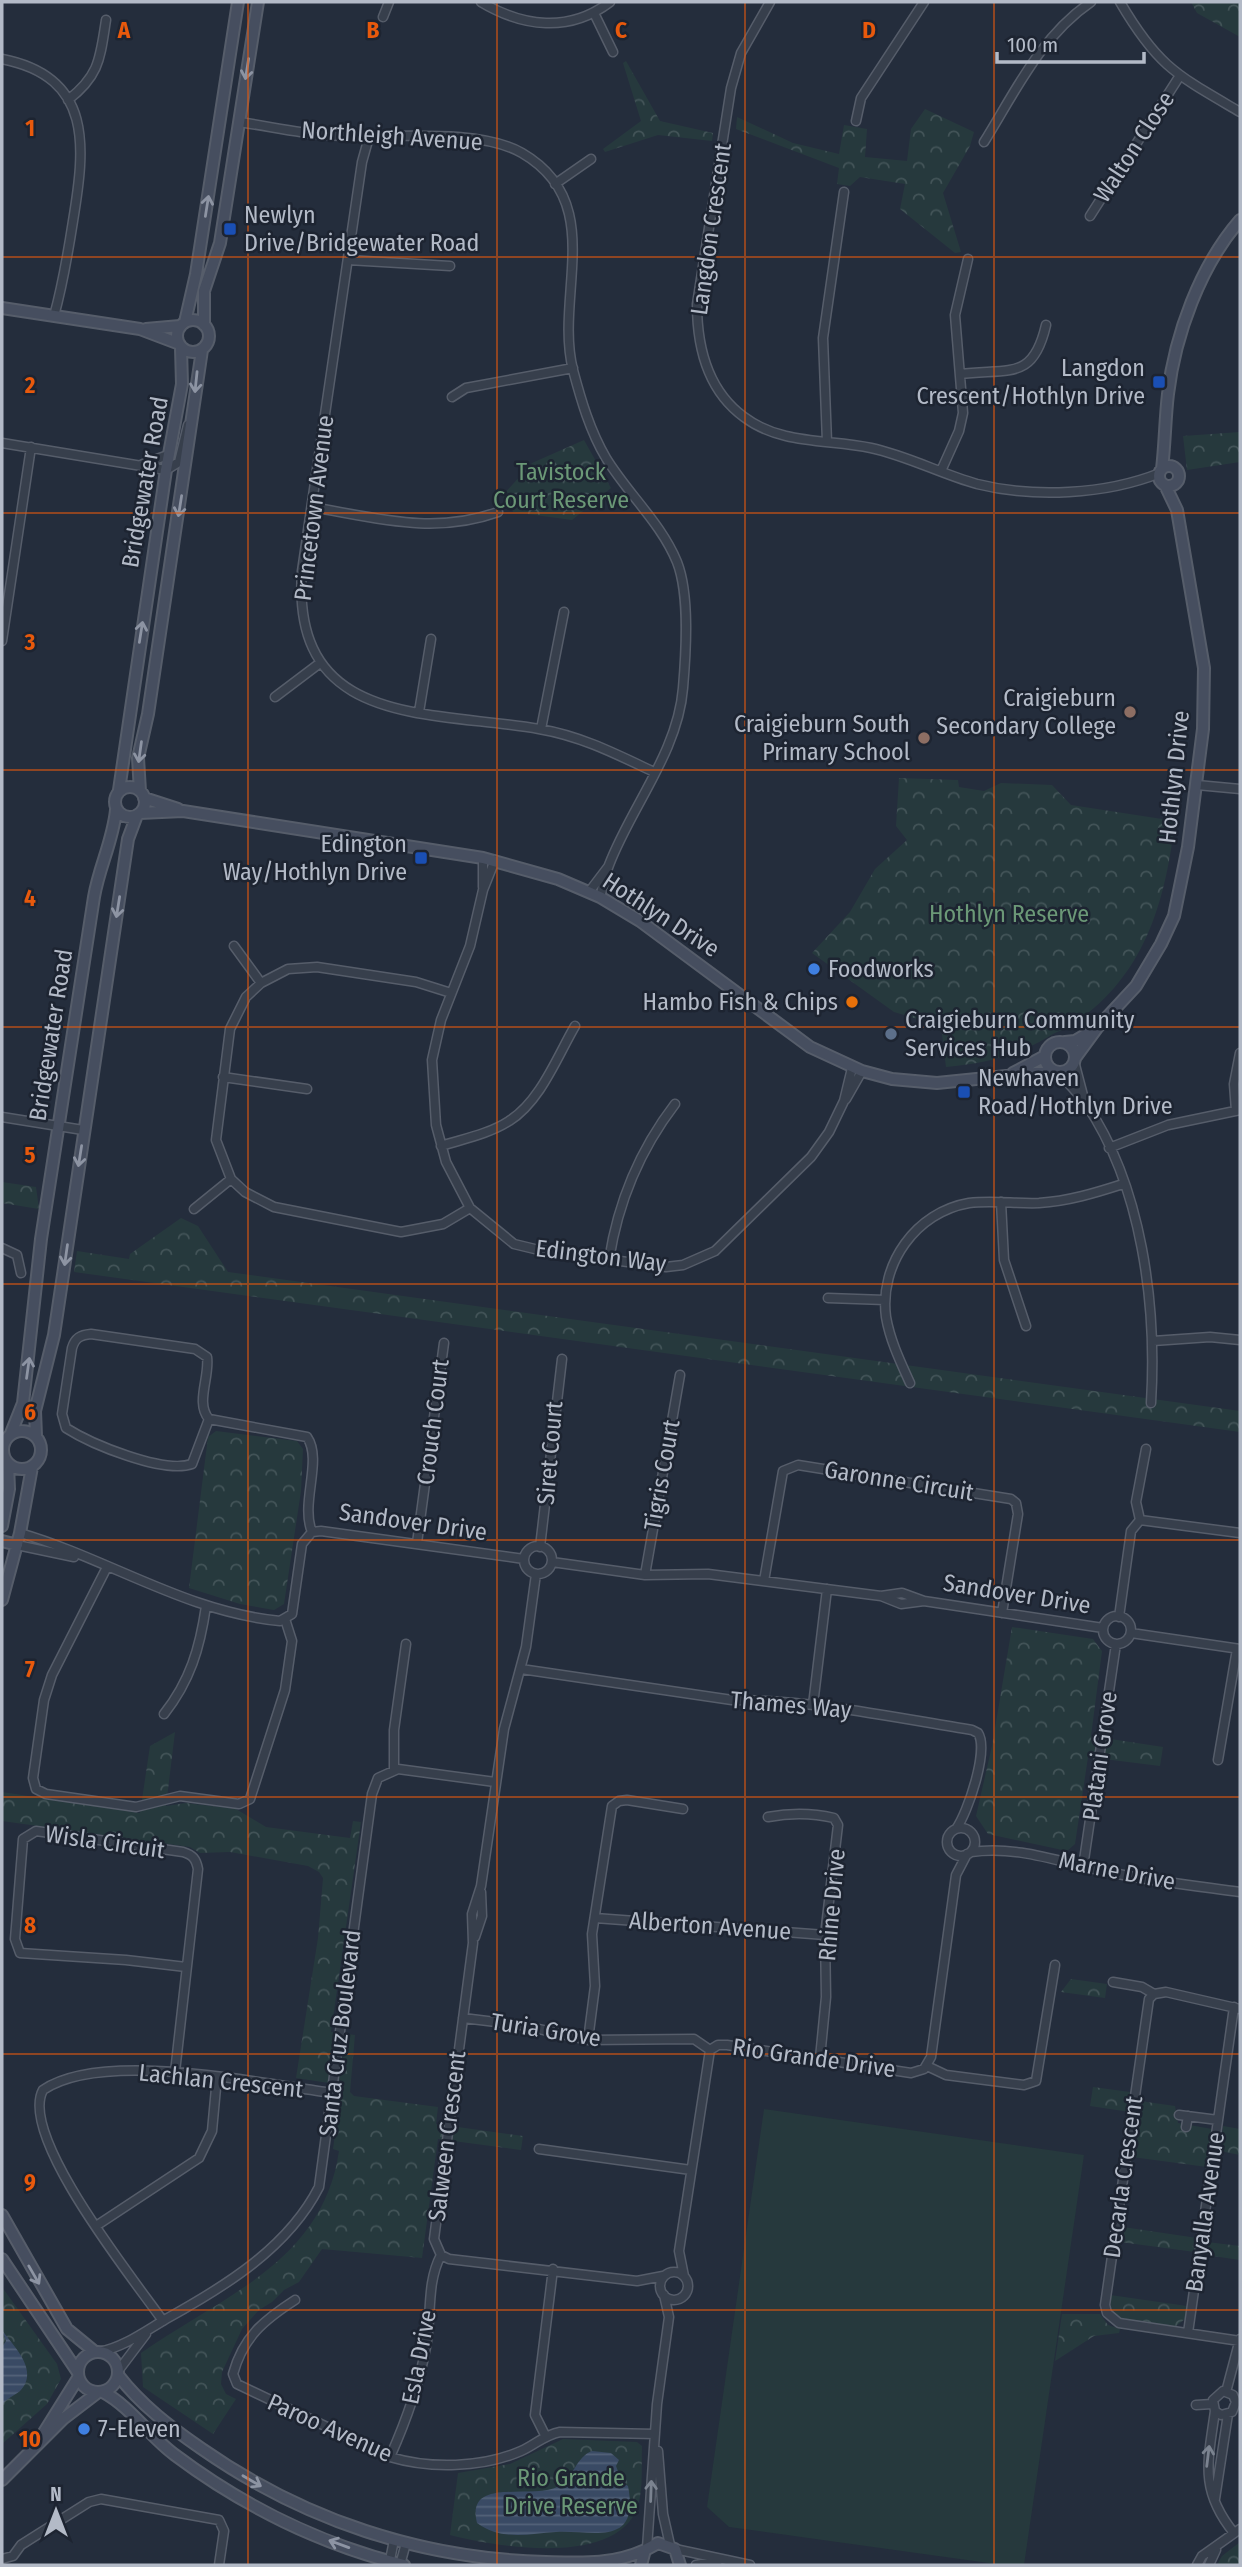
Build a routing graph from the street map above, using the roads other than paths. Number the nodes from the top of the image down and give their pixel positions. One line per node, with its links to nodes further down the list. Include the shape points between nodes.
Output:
1 (238, 2): 34 (street, one-way to 1, via 196,274)
2 (258, 2): 19 (street, one-way to 19)
3 (389, 2): 11 (street)
4 (481, 2): 10 (street, via 528,22 555,24)
5 (610, 2): 10 (street)
6 (770, 2): 44 (street, Langdon Crescent, via 741,53 731,88 697,304 697,330 703,364 723,397 743,417 791,438)
7 (924, 2): 18 (street, via 861,98)
8 (1091, 2): 22 (street, via 1040,50)
9 (1120, 2): 15 (street, via 1147,46)
10 (594, 13): 13 (street)
11 (383, 17)
12 (106, 20): 16 (street, via 97,68)
13 (613, 52)
14 (2, 59): 16 (street, via 43,75)
15 (1179, 77): 17 (street); 27 (street, Walton Close)
16 (68, 100): 33 (street, via 79,125 82,157)
17 (1240, 112)
18 (856, 121)
19 (239, 122): 20 (street, Northleigh Avenue); 36 (street, via 220,243 204,290)
20 (355, 136): 21 (street, Northleigh Avenue); 24 (street, Princetown Avenue)
21 (369, 137): 24 (street, Princetown Avenue); 25 (street, Northleigh Avenue, via 490,141 522,153)
22 (984, 142)
23 (591, 159): 25 (street)
24 (362, 162): 30 (street, Princetown Avenue)
25 (555, 184): 40 (street, Northleigh Avenue, via 569,211 574,235 568,331)
26 (844, 192): 44 (street, via 823,338)
27 (1090, 216)
28 (1240, 220): 51 (street, via 1205,275 1177,341 1168,392)
29 (968, 259): 41 (street, via 955,315)
30 (348, 260): 31 (street); 53 (street, Princetown Avenue)
31 (450, 266)
32 (2, 308): 33 (street)
33 (58, 316): 37 (street)
34 (183, 324): 36 (street, via 195,320); 37 (street); 38 (street, via 177,333)
35 (1046, 324): 41 (street, via 1040,349 1028,363 1014,369)
36 (204, 325): 39 (street, via 209,338)
37 (140, 329): 38 (street)
38 (179, 345): 39 (street, via 193,353); 47 (street, Bridgewater Road, via 183,384)
39 (202, 350): 43 (street, Bridgewater Road, one-way to 43)
40 (573, 368): 42 (street, via 466,388); 64 (street, Northleigh Avenue, via 587,417 606,457 663,535 678,565 684,594 683,691 676,721)
41 (960, 374): 50 (street, via 963,413)
42 (452, 397)
43 (192, 419): 49 (street, via 185,430 179,462); 68 (street, Bridgewater Road, one-way to 68, via 139,750)
44 (827, 442): 50 (street, Langdon Crescent, via 880,450)
45 (2, 443): 46 (street)
46 (31, 447): 48 (street); 56 (street)
47 (168, 455): 48 (street); 49 (street, Bridgewater Road)
48 (140, 464): 49 (street)
49 (166, 470): 67 (street, Bridgewater Road, one-way to 49)
50 (941, 471): 51 (street, Langdon Crescent, via 1016,492 1085,490)
51 (1164, 475): 52 (street, Hothlyn Drive); 52 (street, Hothlyn Drive, via 1177,482)
52 (1176, 506): 65 (street, Hothlyn Drive, via 1203,668)
53 (312, 507): 54 (street, via 445,525); 60 (street, Princetown Avenue, via 300,601 305,632)
54 (498, 512)
55 (2, 573): 56 (street)
56 (12, 575): 59 (street)
57 (564, 612): 63 (street)
58 (432, 639): 62 (street)
59 (2, 641)
60 (320, 663): 61 (street); 62 (street, Princetown Avenue, via 362,698 392,709)
61 (275, 697)
62 (419, 712): 63 (street, Princetown Avenue)
63 (541, 729): 64 (street, Princetown Avenue, via 580,738)
64 (654, 772): 73 (street, Northleigh Avenue)
65 (1197, 785): 66 (street); 78 (street, Hothlyn Drive, via 1174,916 1136,986)
66 (1240, 789)
67 (119, 790): 68 (street, via 127,786); 69 (street)
68 (142, 794): 70 (street, Hothlyn Drive); 71 (street)
69 (116, 810): 71 (street, via 128,817); 92 (street, Bridgewater Road, via 111,843 96,881)
70 (183, 811): 71 (street, Hothlyn Drive); 72 (street, Hothlyn Drive)
71 (138, 814): 93 (street, Bridgewater Road, one-way to 93, via 128,839)
72 (489, 859): 73 (street, Hothlyn Drive); 76 (street, Edington Way, via 470,946)
73 (594, 894): 83 (street, Hothlyn Drive, via 662,936 810,1047)
74 (234, 946): 75 (street)
75 (261, 983): 76 (street, via 288,970 317,967 416,982); 86 (street, via 235,1016)
76 (451, 993): 94 (street, Edington Way, via 432,1060 432,1101)
77 (575, 1026): 94 (street, via 520,1113 506,1123)
78 (1097, 1028): 79 (street, Hothlyn Drive); 82 (street, Hothlyn Drive)
79 (1065, 1042): 81 (street, via 1053,1043); 82 (street, via 1074,1050)
80 (1240, 1053): 90 (street, via 1234,1084)
81 (1045, 1056): 84 (street, via 1047,1065); 85 (street, Hothlyn Drive)
82 (1075, 1060): 84 (street, via 1067,1070); 88 (street)
83 (857, 1070): 85 (street, Hothlyn Drive, via 937,1083); 102 (street, Edington Way, via 829,1132 811,1157 715,1251 666,1267)
84 (1056, 1071): 85 (street, Hothlyn Drive); 88 (street)
85 (1009, 1075)
86 (223, 1077): 87 (street); 96 (street, via 216,1140)
87 (307, 1089)
88 (1085, 1103): 95 (street)
89 (675, 1104): 102 (street, via 632,1176)
90 (1238, 1111): 95 (street, via 1168,1125)
91 (2, 1117): 92 (street)
92 (59, 1126): 93 (street); 115 (street, Bridgewater Road, one-way to 92, via 23,1404)
93 (83, 1130): 116 (street, Bridgewater Road, one-way to 116, via 54,1335 35,1411)
94 (441, 1146): 99 (street, Edington Way)
95 (1109, 1148): 97 (street)
96 (231, 1179): 99 (street, via 244,1192 274,1208 386,1230 429,1228); 100 (street)
97 (1123, 1184): 98 (street, via 1054,1202); 108 (street, via 1143,1253)
98 (1001, 1202): 105 (street, via 958,1206 924,1223 898,1254); 106 (street, via 1004,1260)
99 (470, 1208): 102 (street, Edington Way, via 514,1244)
100 (194, 1209)
101 (2, 1248): 103 (street, via 13,1246)
102 (609, 1260)
103 (21, 1273)
104 (828, 1298): 105 (street)
105 (885, 1300): 112 (street, via 891,1336)
106 (1026, 1326)
107 (1240, 1340): 108 (street)
108 (1153, 1341): 113 (street)
109 (444, 1343): 126 (street, Crouch Court)
110 (562, 1359): 128 (street, Siret Court)
111 (680, 1375): 134 (street, Tigris Court)
112 (910, 1382)
113 (1151, 1403)
114 (209, 1419): 114 (street, via 203,1412 208,1365 202,1351 91,1334 74,1340 62,1413 72,1432 140,1459 186,1466 197,1459); 122 (street, via 307,1437 312,1467 307,1517)
115 (7, 1436): 116 (street, via 24,1430); 118 (street)
116 (36, 1436): 119 (street, via 41,1452)
117 (1146, 1449): 120 (street, via 1136,1502)
118 (4, 1458): 119 (street, via 21,1469); 121 (street, via 9,1489)
119 (32, 1467): 123 (street)
120 (1140, 1520): 124 (street); 140 (street, via 1131,1531)
121 (2, 1527): 123 (street)
122 (312, 1532): 126 (street, Sandover Drive); 141 (street, Sandover Drive, via 302,1544 293,1607)
123 (20, 1533): 127 (street); 129 (street)
124 (1240, 1533)
125 (2, 1541): 127 (street)
126 (417, 1543): 130 (street, Sandover Drive)
127 (17, 1545): 129 (street); 137 (street)
128 (540, 1547): 130 (street, via 529,1550); 131 (street, via 548,1551)
129 (81, 1558): 132 (street)
130 (524, 1559): 133 (street, via 528,1570)
131 (552, 1562): 133 (street, via 547,1571); 134 (street, Sandover Drive)
132 (107, 1567): 138 (street); 141 (street, via 44,1700 33,1778 36,1789 46,1794 136,1807 180,1796 245,1802 252,1795 285,1690 292,1641)
133 (536, 1574): 147 (street, Salween Crescent)
134 (645, 1575): 135 (street, Sandover Drive, via 687,1573)
135 (764, 1581): 136 (street, Sandover Drive); 139 (street, Garonne Circuit, via 783,1471 798,1465 1011,1499 1018,1514)
136 (827, 1590): 139 (street, Sandover Drive, via 902,1593 924,1601); 148 (street)
137 (2, 1600)
138 (206, 1606): 141 (street); 149 (street, via 190,1675)
139 (1002, 1613): 142 (street, Sandover Drive)
140 (1119, 1617): 142 (street, via 1108,1620); 143 (street, via 1128,1621)
141 (285, 1619)
142 (1103, 1629): 145 (street, via 1107,1640)
143 (1131, 1633): 145 (street, via 1126,1641); 146 (street)
144 (405, 1644): 151 (street)
145 (1115, 1644): 161 (street, Platani Grove)
146 (1238, 1649): 150 (street)
147 (521, 1669): 148 (street, Thames Way, via 732,1700); 152 (street, Salween Crescent, via 503,1728)
148 (813, 1705): 154 (street, Thames Way, via 978,1733 983,1745)
149 (164, 1714)
150 (1218, 1760)
151 (394, 1769): 152 (street); 178 (street, Santa Cruz Boulevard, via 381,1775 373,1788)
152 (495, 1782): 171 (street, Salween Crescent, via 481,1885 472,1914)
153 (683, 1810): 164 (street, via 627,1800 612,1806)
154 (967, 1812): 156 (street, Thames Way); 157 (street, Thames Way)
155 (768, 1817): 165 (street, Rhine Drive, via 826,1816 838,1825)
156 (956, 1829): 157 (street); 159 (street, via 948,1837)
157 (972, 1834): 158 (street, Marne Drive); 160 (street, via 975,1844)
158 (993, 1849): 160 (street, Marne Drive); 161 (street, Marne Drive)
159 (950, 1851): 160 (street, via 958,1856); 162 (street, Rio Grande Drive)
160 (969, 1853): 162 (street, Rio Grande Drive)
161 (1083, 1867): 163 (street, Marne Drive)
162 (956, 1875): 175 (street, Rio Grande Drive)
163 (1240, 1892)
164 (595, 1918): 165 (street, Alberton Avenue); 172 (street)
165 (825, 1935): 174 (street, Rhine Drive)
166 (1055, 1965): 175 (street, via 1036,2081 1024,2085 946,2076)
167 (186, 1967): 167 (street, Wisla Circuit, via 198,1869 191,1854 36,1831 23,1839 15,1939 20,1953); 176 (street, Wisla Circuit)
168 (1113, 1982): 169 (street)
169 (1154, 1994): 170 (street, via 1166,1992); 198 (street, Decarla Crescent, via 1145,2018 1105,2305 1107,2314 1119,2323)
170 (1237, 2008): 179 (street, Banyalla Avenue)
171 (463, 2018): 172 (street, Turia Grove); 186 (street, Salween Crescent, via 434,2239)
172 (588, 2040): 173 (street, Turia Grove, via 690,2039)
173 (710, 2050): 174 (street, Rio Grande Drive, via 727,2045); 182 (street, Rio Grande Drive)
174 (820, 2059): 175 (street, Rio Grande Drive, via 915,2073)
175 (927, 2066)
176 (175, 2071): 177 (street, Lachlan Crescent); 184 (street, Lachlan Crescent, via 96,2074 51,2085 41,2093 39,2103 55,2163)
177 (217, 2077): 178 (street, Lachlan Crescent); 184 (street, via 212,2131 199,2158)
178 (333, 2093): 196 (street, Santa Cruz Boulevard, via 319,2187 297,2222 234,2278)
179 (1218, 2120): 180 (street, via 1184,2116); 198 (street, Banyalla Avenue)
180 (1186, 2127)
181 (539, 2149): 182 (street)
182 (691, 2170): 185 (street, Rio Grande Drive)
183 (2, 2215): 200 (street, one-way to 200, via 67,2329)
184 (96, 2226): 196 (street, Lachlan Crescent)
185 (679, 2251): 189 (street, Rio Grande Drive); 190 (street, Rio Grande Drive)
186 (441, 2255): 188 (street, Salween Crescent); 212 (street, Esla Drive, via 432,2275 419,2382)
187 (2, 2259): 202 (street)
188 (553, 2269): 191 (street, Salween Crescent); 210 (street, via 535,2415)
189 (665, 2275): 190 (street, via 676,2272); 191 (street, Salween Crescent); 192 (street, via 660,2287)
190 (684, 2276): 193 (street, via 688,2288)
191 (637, 2281): 192 (street, Salween Crescent)
192 (663, 2295): 193 (street); 195 (street)
193 (680, 2298): 195 (street)
194 (295, 2300): 212 (street, Paroo Avenue, via 262,2322 249,2337 233,2374 237,2384)
195 (669, 2317): 209 (street)
196 (163, 2321): 197 (street, Santa Cruz Boulevard)
197 (150, 2330): 200 (street, Santa Cruz Boulevard); 201 (street, Santa Cruz Boulevard)
198 (1188, 2333): 199 (street, Decarla Crescent)
199 (1240, 2340): 203 (street)
200 (97, 2352): 201 (street, via 112,2358); 202 (street, via 83,2358)
201 (118, 2373): 204 (street, via 113,2386); 216 (street, one-way to 216, via 141,2402 249,2480 298,2505)
202 (78, 2374): 204 (street, via 85,2389); 211 (street)
203 (1226, 2392): 205 (street); 207 (street, via 1216,2394)
204 (100, 2393): 211 (street, via 63,2419); 220 (street, one-way to 204, via 266,2513 182,2461 121,2404)
205 (1238, 2402): 208 (street)
206 (1196, 2405): 207 (street)
207 (1213, 2407): 208 (street); 214 (street, one-way to 207, via 1207,2479)
208 (1228, 2414): 214 (street)
209 (655, 2434): 210 (street, Paroo Avenue); 217 (street, via 663,2514); 219 (street, one-way to 209)
210 (545, 2435): 212 (street, Paroo Avenue, via 522,2451 458,2464 411,2463)
211 (37, 2446): 213 (street)
212 (390, 2457)
213 (2, 2480)
214 (1215, 2499): 215 (street)
215 (1237, 2531): 218 (street)
216 (400, 2542): 219 (street, via 476,2557 543,2562 612,2562); 224 (street)
217 (673, 2547): 219 (street, via 658,2543); 223 (street); 229 (street)
218 (1217, 2547): 232 (street); 233 (street)
219 (646, 2549): 228 (street)
220 (364, 2553): 224 (street); 227 (street)
221 (13, 2556): 222 (street); 225 (street); 226 (street, via 22,2545 74,2512 95,2500 110,2500 209,2516 221,2522 224,2534)
222 (2, 2559)
223 (721, 2561): 230 (street); 231 (street)
224 (397, 2564)
225 (15, 2565)
226 (219, 2565)
227 (370, 2565)
228 (641, 2565)
229 (680, 2565)
230 (696, 2565)
231 (750, 2565)
232 (1197, 2565)
233 (1209, 2565)

